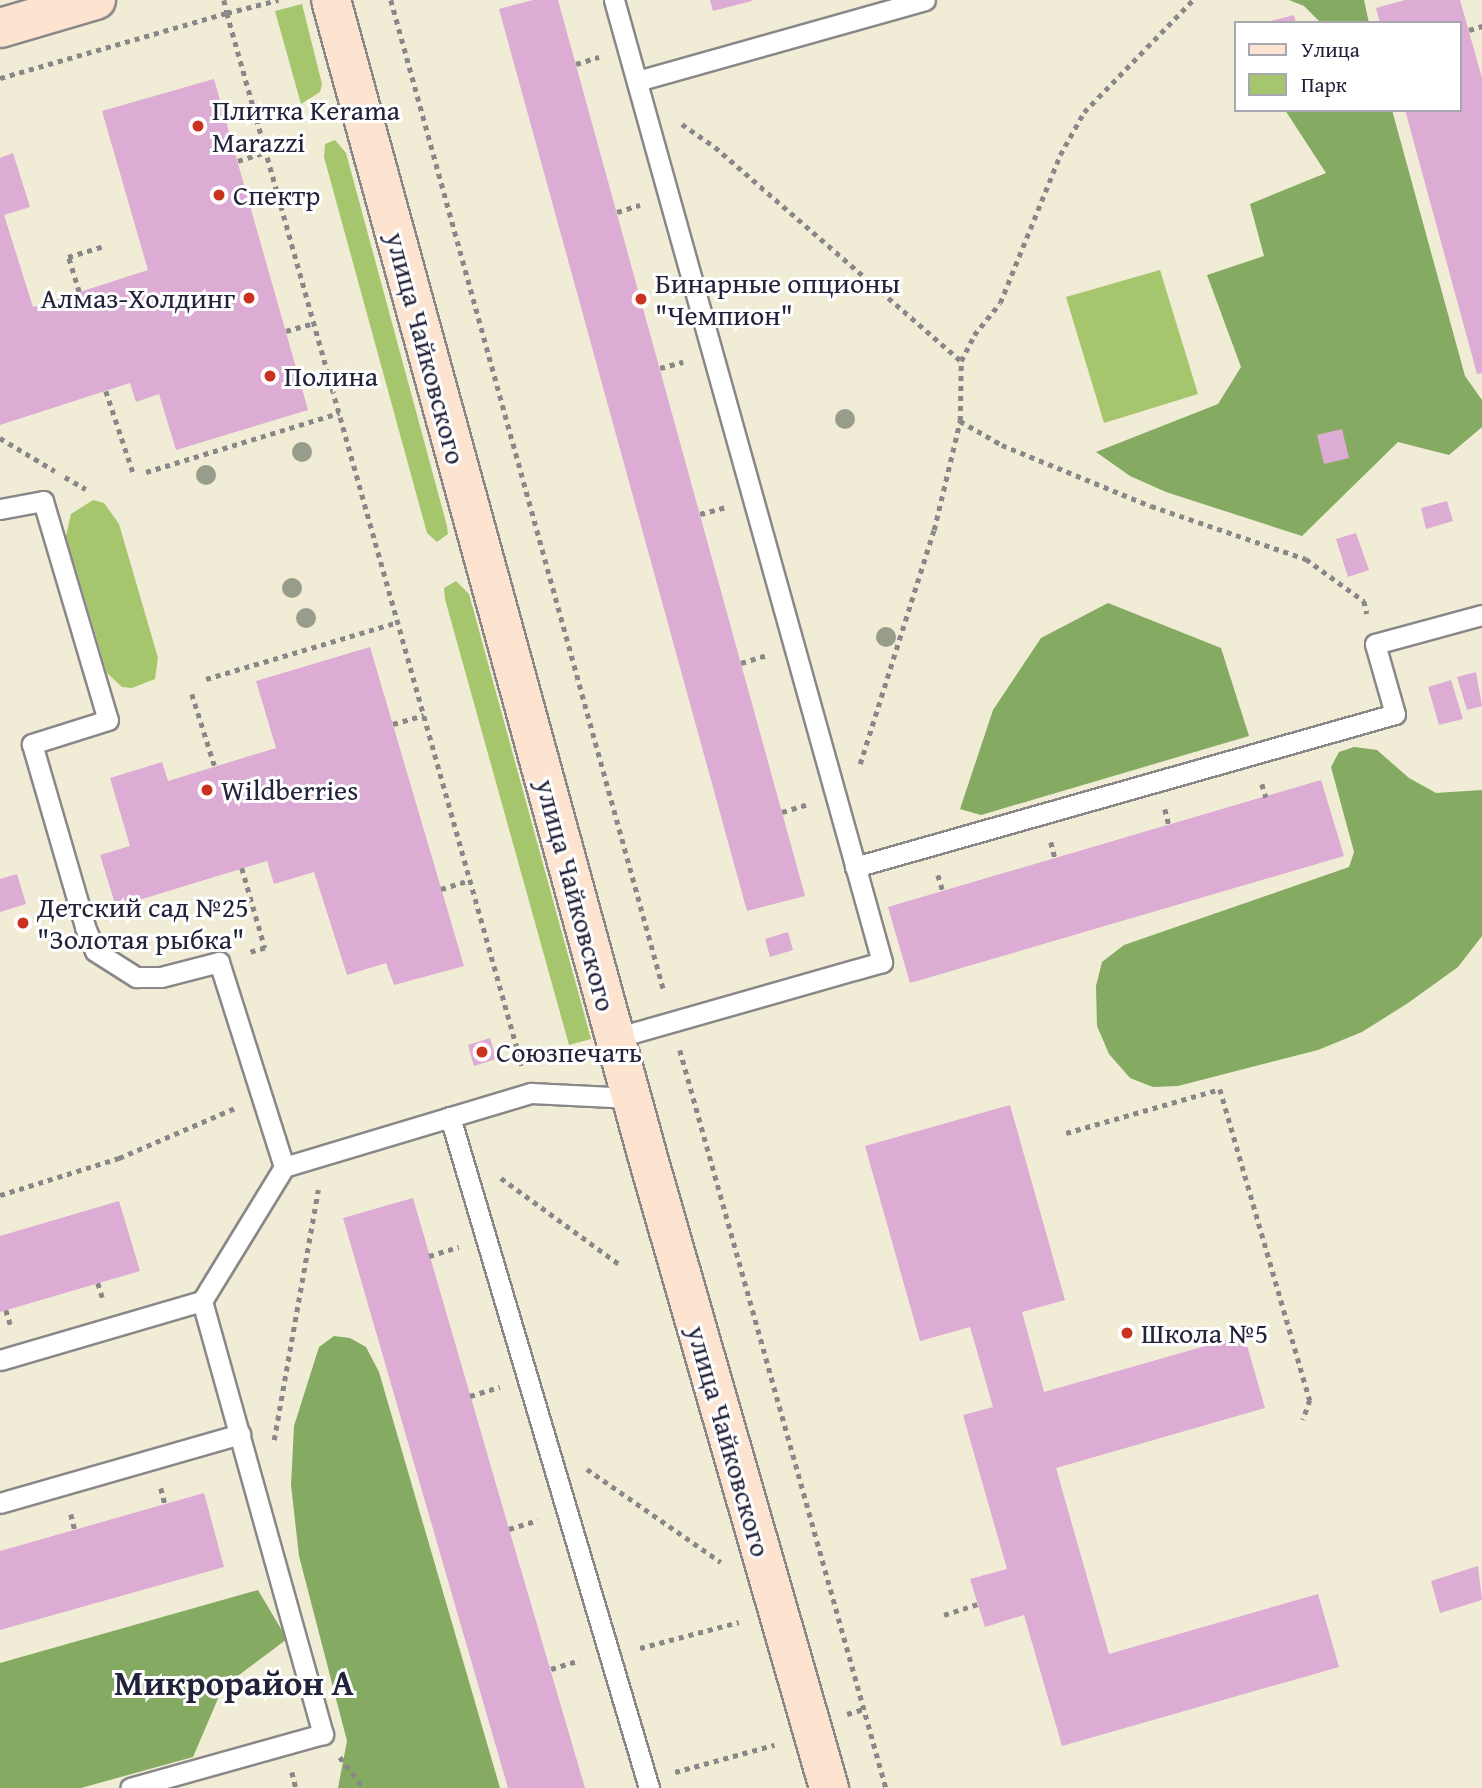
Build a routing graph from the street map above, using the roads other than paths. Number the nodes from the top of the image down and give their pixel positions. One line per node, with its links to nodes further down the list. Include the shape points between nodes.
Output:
1 (96, 0): 5 (main road)
2 (331, 0): 10 (main road, улица Чайковского)
3 (614, 0): 6 (lane)
4 (925, 0): 6 (lane)
5 (0, 27)
6 (639, 89): 9 (lane)
7 (0, 509): 13 (lane, via 43,501 108,720 32,744 95,951 136,977 161,977 219,962)
8 (1482, 615): 9 (lane, via 1375,644 1395,714)
9 (855, 867): 10 (lane, via 882,962)
10 (615, 1038): 11 (main road, улица Чайковского)
11 (632, 1098): 12 (lane, via 531,1093); 20 (main road, улица Чайковского)
12 (450, 1117): 13 (lane); 18 (lane)
13 (284, 1167): 14 (lane)
14 (202, 1301): 15 (lane); 16 (lane)
15 (0, 1360)
16 (240, 1434): 17 (lane); 19 (lane, via 323,1734)
17 (0, 1503)
18 (648, 1784)
19 (130, 1788)
20 (829, 1788)

